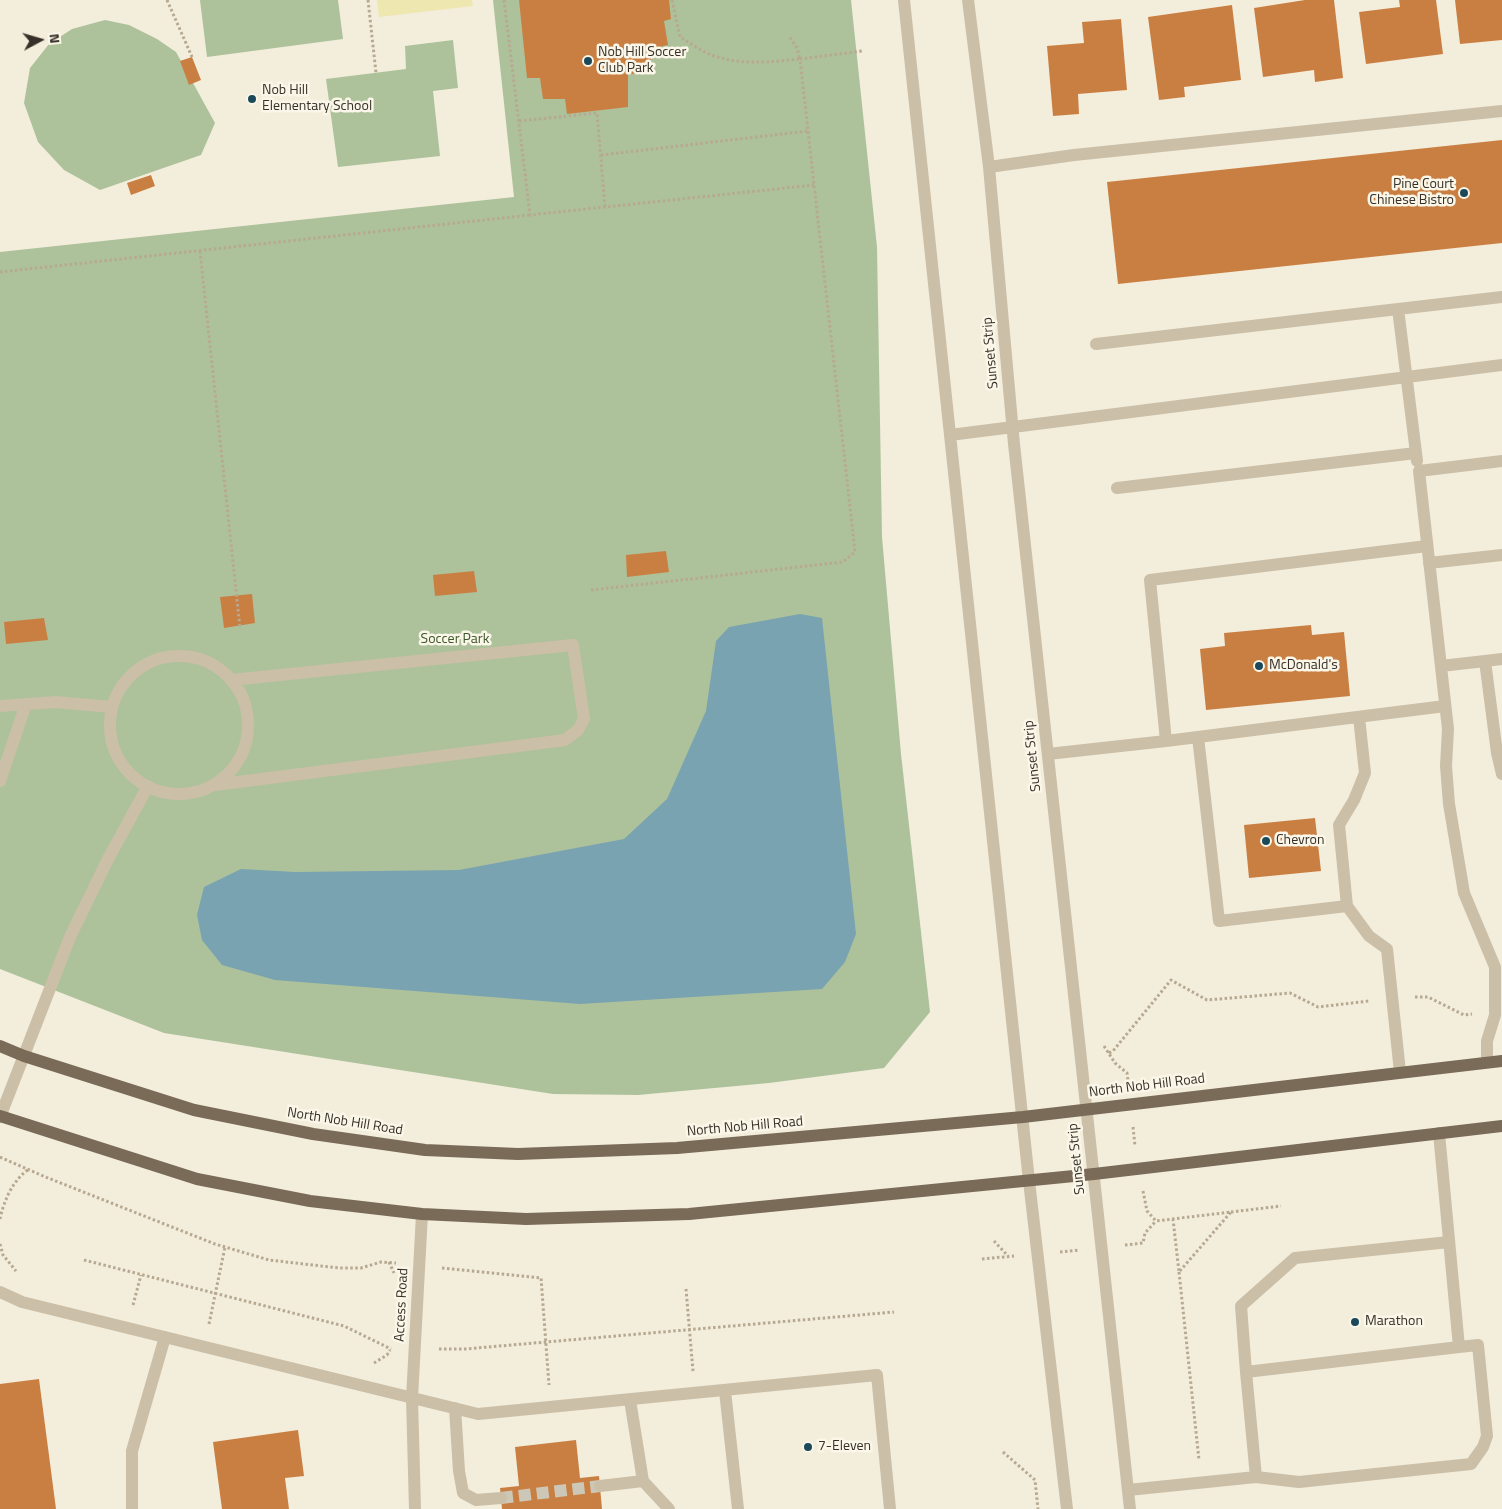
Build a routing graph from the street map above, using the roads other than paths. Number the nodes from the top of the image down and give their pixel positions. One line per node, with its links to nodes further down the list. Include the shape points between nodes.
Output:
1 (904, 0): 11 (street)
2 (968, 0): 4 (street, Sunset Strip)
3 (1502, 111): 4 (street, via 1074,155)
4 (989, 167): 10 (street, Sunset Strip)
5 (1502, 297): 6 (street)
6 (1398, 309): 7 (street); 9 (street)
7 (1096, 344)
8 (1502, 365): 9 (street)
9 (1405, 376): 10 (street); 12 (street)
10 (1013, 427): 11 (street); 31 (street, Sunset Strip)
11 (950, 435): 45 (street)
12 (1416, 453): 14 (street); 15 (street)
13 (1502, 461): 14 (street)
14 (1419, 471): 16 (street)
15 (1118, 488)
16 (1427, 546): 18 (street); 29 (street, via 1150,580)
17 (1502, 556): 18 (street)
18 (1429, 564): 21 (street)
19 (1502, 659): 20 (street)
20 (1485, 660): 21 (street); 30 (street)
21 (1441, 666): 25 (street)
22 (231, 680): 26 (street, via 221,669 196,657 170,656 144,664 124,682); 34 (street, via 239,689 248,715 247,742 235,767); 34 (street, via 573,645 584,719 578,730 565,740)
23 (26, 704): 24 (street); 26 (street, via 55,702); 33 (street)
24 (0, 706)
25 (1445, 706): 27 (street); 37 (street, via 1449,804 1464,893)
26 (112, 708): 35 (street, via 110,735 120,760 137,781)
27 (1359, 717): 28 (street); 36 (street, via 1365,773 1354,800 1338,825)
28 (1198, 737): 29 (street); 36 (street, via 1219,921)
29 (1166, 742): 31 (street)
30 (1500, 752): 32 (street)
31 (1048, 754): 43 (street, Sunset Strip)
32 (1502, 774)
33 (0, 781)
34 (215, 785): 35 (street, via 189,794 162,792)
35 (148, 786): 39 (street, via 70,937)
36 (1347, 906): 42 (street, via 1369,936 1387,949)
37 (1499, 964): 41 (street, via 1495,1011 1487,1041)
38 (0, 1046): 39 (main road, North Nob Hill Road)
39 (24, 1056): 44 (street); 45 (main road, North Nob Hill Road, via 194,1110 313,1134 426,1150 518,1154 677,1148)
40 (1502, 1061): 41 (main road, North Nob Hill Road)
41 (1487, 1062): 42 (main road, North Nob Hill Road)
42 (1400, 1072): 43 (main road, North Nob Hill Road)
43 (1086, 1109): 45 (main road, North Nob Hill Road); 48 (street, Sunset Strip)
44 (0, 1116): 50 (main road, via 197,1179 310,1201)
45 (1023, 1117): 49 (street)
46 (1502, 1126): 47 (main road)
47 (1438, 1133): 48 (main road); 51 (street)
48 (1094, 1174): 49 (main road); 63 (street, Sunset Strip)
49 (1029, 1181): 50 (main road, via 689,1214 526,1219); 72 (street)
50 (422, 1214): 57 (street, Access Road)
51 (1449, 1242): 54 (street); 55 (street, via 1295,1258 1241,1306)
52 (0, 1292): 53 (street, via 22,1302)
53 (165, 1337): 57 (street); 66 (street, via 132,1451)
54 (1459, 1348): 55 (street); 60 (street, via 1478,1345 1485,1441 1471,1464 1299,1482)
55 (1246, 1372): 60 (street)
56 (725, 1391): 58 (street); 69 (street); 70 (street, via 877,1375)
57 (412, 1398): 59 (street); 67 (street, Access Road)
58 (630, 1400): 59 (street, via 478,1414); 61 (street)
59 (455, 1408): 65 (street, via 463,1493)
60 (1256, 1477): 63 (street)
61 (642, 1481): 62 (street); 68 (street)
62 (600, 1486)
63 (1128, 1490): 73 (street, Sunset Strip)
64 (501, 1498): 65 (street)
65 (476, 1505)
66 (132, 1509)
67 (415, 1509)
68 (669, 1509)
69 (738, 1509)
70 (890, 1509)
71 (1062, 1509): 72 (street)
72 (1066, 1509)
73 (1130, 1509)

